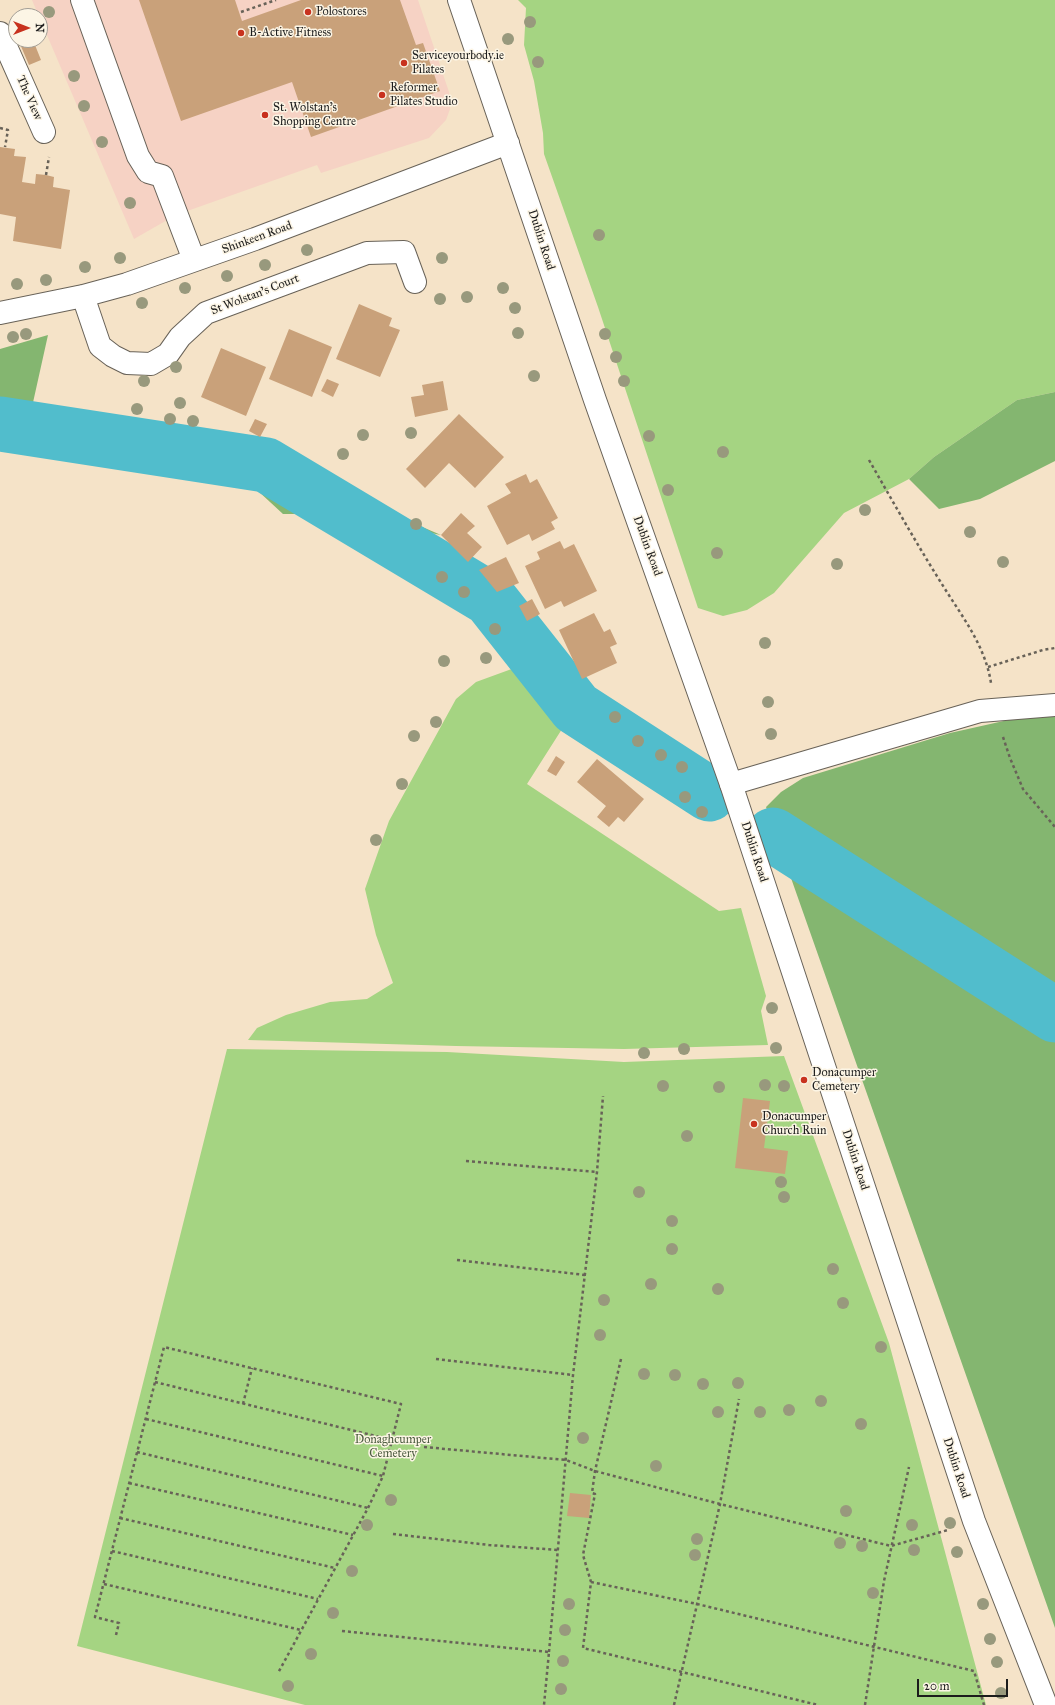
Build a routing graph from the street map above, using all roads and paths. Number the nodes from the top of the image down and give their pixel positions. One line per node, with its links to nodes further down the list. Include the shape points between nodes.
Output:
1 (82, 0): 13 (main road, via 138,156 148,172 162,176)
2 (276, 0): 4 (path)
3 (459, 0): 9 (main road, Dublin Road)
4 (241, 12)
5 (0, 33): 6 (main road, The View)
6 (7, 68): 8 (main road, The View)
7 (0, 128): 10 (path, via 8,130)
8 (44, 132)
9 (508, 143): 13 (main road, Shinkeen Road); 22 (main road, Dublin Road, via 594,400)
10 (5, 148)
11 (49, 156): 12 (path)
12 (46, 175)
13 (194, 260): 15 (main road, Shinkeen Road, via 127,284)
14 (415, 282): 15 (main road, St Wolstan's Court, via 404,252 367,253 206,313 180,337 168,354 151,364 127,364 100,346)
15 (83, 296): 16 (main road, Shinkeen Road)
16 (0, 313)
17 (869, 460): 19 (path, via 975,635)
18 (1055, 648): 19 (path)
19 (988, 667): 21 (path)
20 (1055, 705): 21 (main road)
21 (994, 710): 22 (main road, via 980,711); 23 (path, via 1023,789)
22 (731, 784): 48 (main road, Dublin Road)
23 (1055, 827)
24 (603, 1096): 26 (path)
25 (466, 1161): 26 (path)
26 (597, 1172): 28 (path)
27 (457, 1260): 28 (path)
28 (585, 1275): 32 (path)
29 (436, 1359): 32 (path)
30 (621, 1359): 42 (path)
31 (252, 1368): 33 (path, via 164,1347); 35 (path); 37 (path, via 401,1404)
32 (573, 1375): 40 (path)
33 (155, 1382): 35 (path); 36 (path)
34 (739, 1399): 45 (path)
35 (243, 1404): 37 (path)
36 (146, 1419): 39 (path); 43 (path)
37 (392, 1440): 43 (path)
38 (424, 1447): 40 (path)
39 (137, 1452): 44 (path); 46 (path)
40 (566, 1460): 42 (path); 52 (path)
41 (909, 1467): 51 (path)
42 (594, 1471): 45 (path); 55 (path, via 594,1494 583,1555)
43 (383, 1476): 46 (path)
44 (129, 1483): 47 (path); 50 (path)
45 (720, 1504): 51 (path); 58 (path)
46 (368, 1508): 50 (path)
47 (120, 1518): 53 (path); 54 (path)
48 (974, 1521): 51 (path); 71 (main road, Dublin Road)
49 (393, 1534): 52 (path)
50 (353, 1535): 54 (path)
51 (891, 1546): 62 (path)
52 (558, 1550): 63 (path)
53 (112, 1551): 56 (path); 57 (path)
54 (335, 1568): 57 (path)
55 (592, 1582): 58 (path); 64 (path, via 583,1648)
56 (104, 1584): 59 (path); 61 (path, via 95,1617 119,1622)
57 (318, 1600): 59 (path)
58 (697, 1604): 62 (path); 64 (path)
59 (302, 1630): 65 (path)
60 (342, 1631): 63 (path)
61 (116, 1635)
62 (874, 1647): 69 (path); 70 (path, via 974,1671)
63 (550, 1652): 66 (path)
64 (682, 1672): 67 (path); 68 (path)
65 (278, 1673)
66 (544, 1705)
67 (674, 1705)
68 (818, 1705)
69 (865, 1705)
70 (984, 1705)
71 (1046, 1705)

